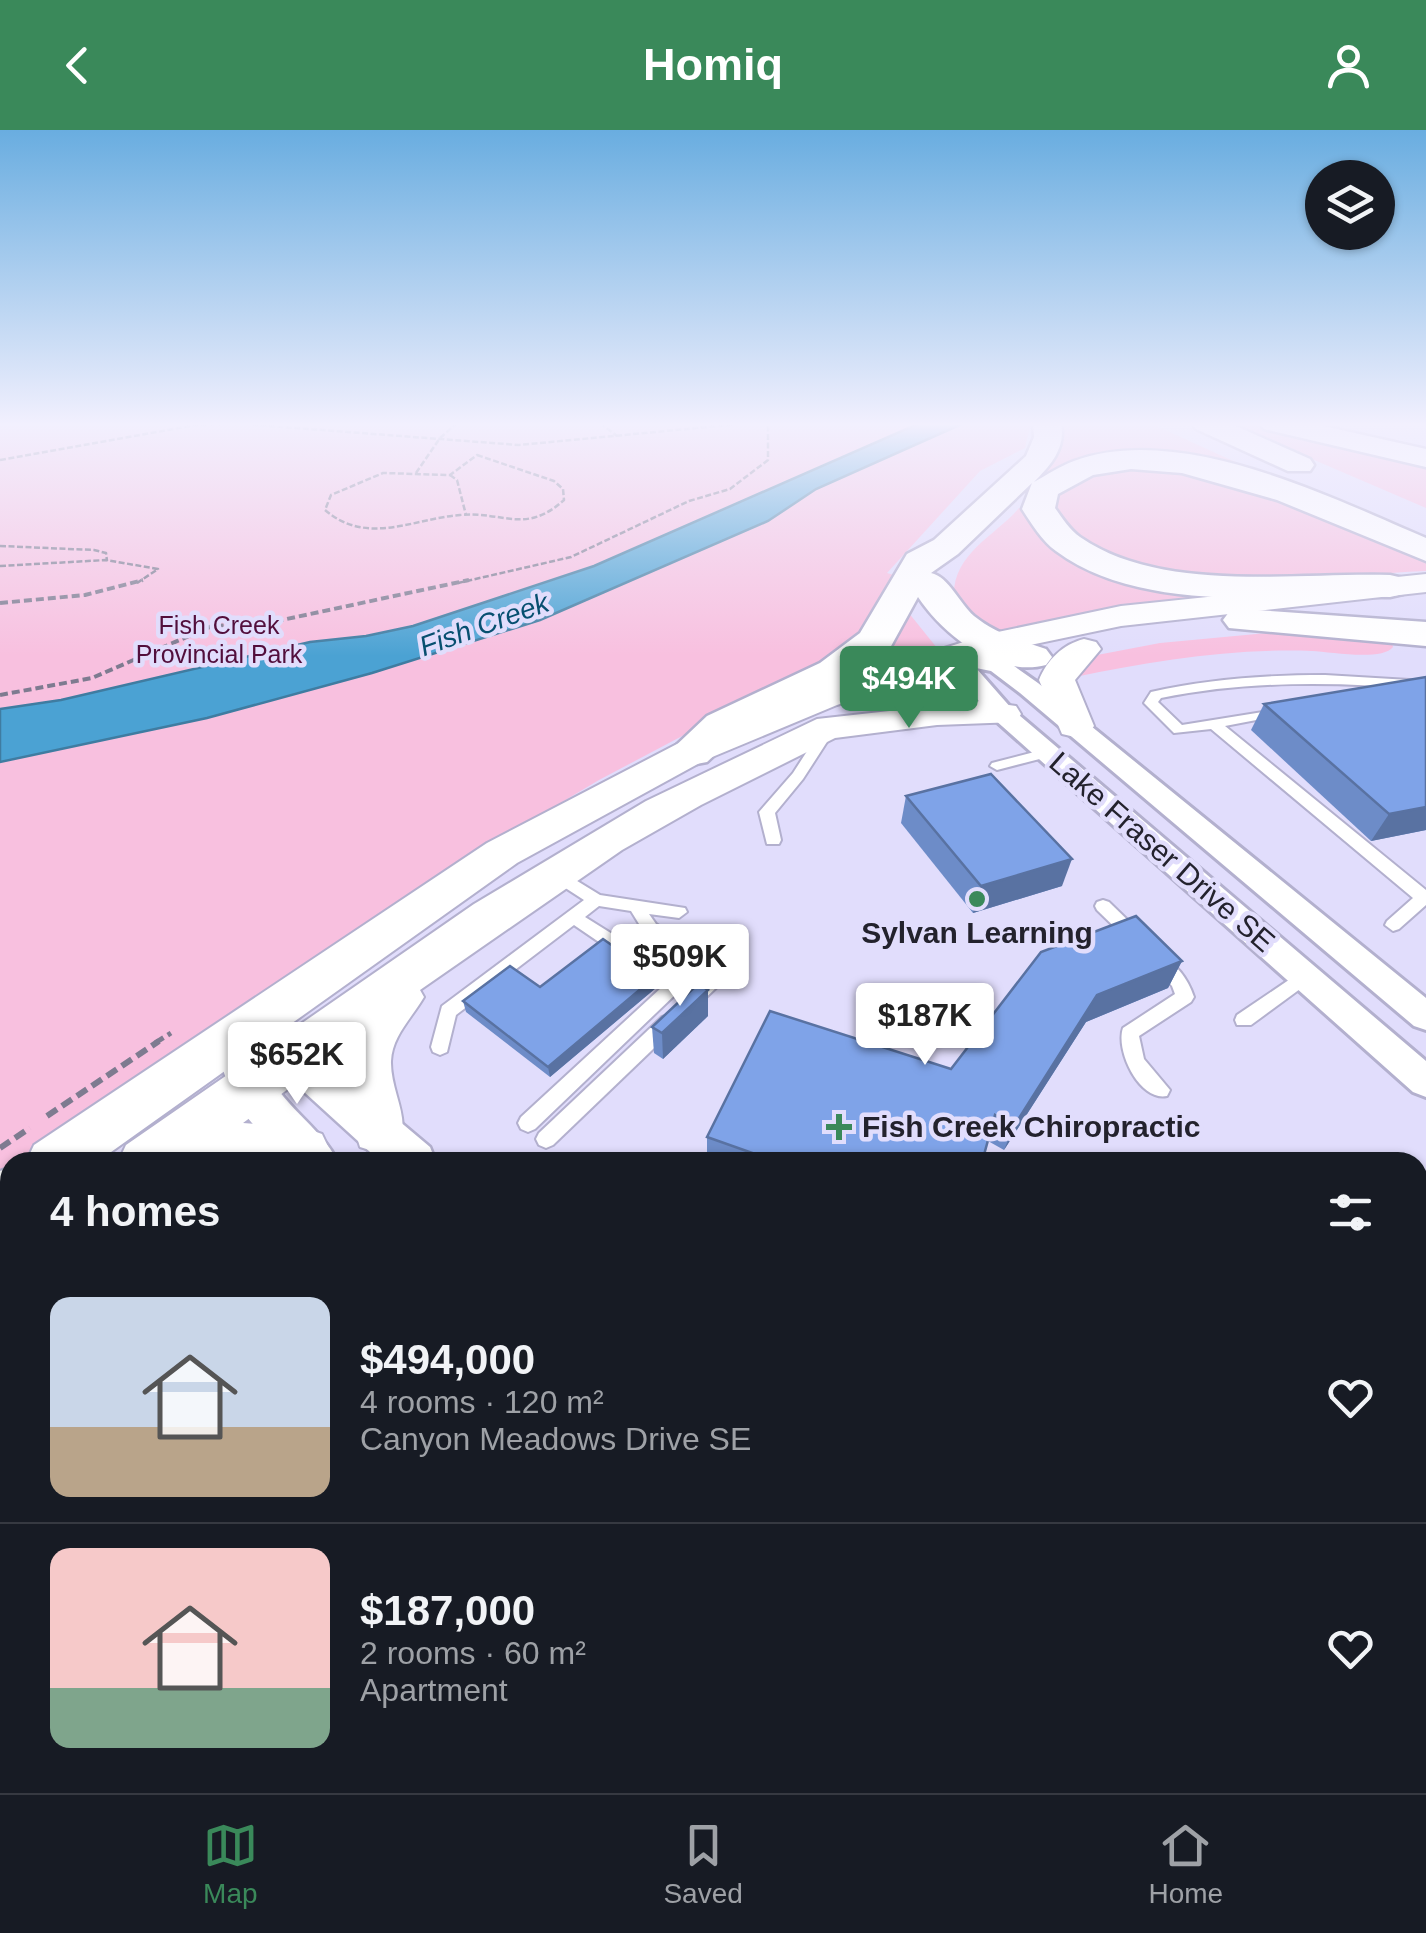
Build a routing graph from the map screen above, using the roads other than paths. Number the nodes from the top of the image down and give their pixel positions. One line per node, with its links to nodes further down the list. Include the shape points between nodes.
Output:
1 (996, 501): 8 (highway)
2 (1041, 501): 11 (highway, via 1045,524 1064,543 1144,576 1226,586)
3 (1307, 501): 9 (highway)
4 (1349, 501): 7 (highway)
5 (1382, 501): 6 (highway)
6 (1426, 518)
7 (1426, 538)
8 (946, 547): 16 (highway, via 923,596 932,628); 25 (highway, via 919,560 876,640 834,672 722,725)
9 (1426, 551)
10 (1426, 583): 11 (main road)
11 (1390, 586): 16 (main road, via 1121,616)
12 (1426, 604): 13 (main road)
13 (1234, 620): 14 (highway); 15 (main road)
14 (1426, 634)
15 (1084, 648): 16 (main road); 23 (main road, via 1056,680)
16 (989, 660): 21 (street, Lake Fraser Drive SE); 23 (street, Lake Fraser Drive SE); 24 (main road); 25 (main road, via 824,696)
17 (1390, 682): 18 (lane); 19 (lane); 22 (lane, via 1214,682 1156,695 1151,703 1179,730)
18 (1426, 685)
19 (1344, 696)
20 (1296, 708): 22 (lane)
21 (1003, 714): 24 (main road, via 965,708); 26 (street, Lake Fraser Drive SE)
22 (1214, 724): 30 (lane)
23 (1075, 726): 37 (street, Lake Fraser Drive SE)
24 (830, 727): 28 (lane, via 767,812); 29 (main road, via 688,794)
25 (691, 752): 42 (main road, via 502,853)
26 (1050, 752): 27 (lane); 39 (street, Lake Fraser Drive SE)
27 (997, 766)
28 (773, 840)
29 (556, 874): 31 (lane); 38 (main road)
30 (1425, 897): 36 (lane)
31 (596, 900): 32 (lane); 35 (lane)
32 (636, 906): 34 (lane); 49 (lane, via 650,928 714,974 712,982)
33 (1104, 906): 47 (lane, via 1180,983 1184,997 1130,1033 1135,1066)
34 (679, 912)
35 (573, 918): 43 (lane, via 448,1011); 48 (lane, via 664,975 670,992)
36 (1392, 926)
37 (1348, 951): 39 (street); 40 (street, Lake Fraser Drive SE)
38 (419, 969): 44 (main road); 50 (main road, via 362,1053)
39 (1304, 976): 41 (lane); 45 (street, Lake Fraser Drive SE)
40 (1426, 1017)
41 (1244, 1020)
42 (234, 1036): 44 (street); 46 (street); 51 (main road)
43 (440, 1047)
44 (295, 1058): 46 (main road); 50 (street)
45 (1426, 1082)
46 (251, 1090): 52 (main road); 55 (street)
47 (1160, 1090)
48 (528, 1123)
49 (546, 1139)
50 (396, 1146)
51 (68, 1152)
52 (161, 1152)
53 (208, 1152): 54 (main road, via 228,1146)
54 (272, 1152)
55 (304, 1152)

